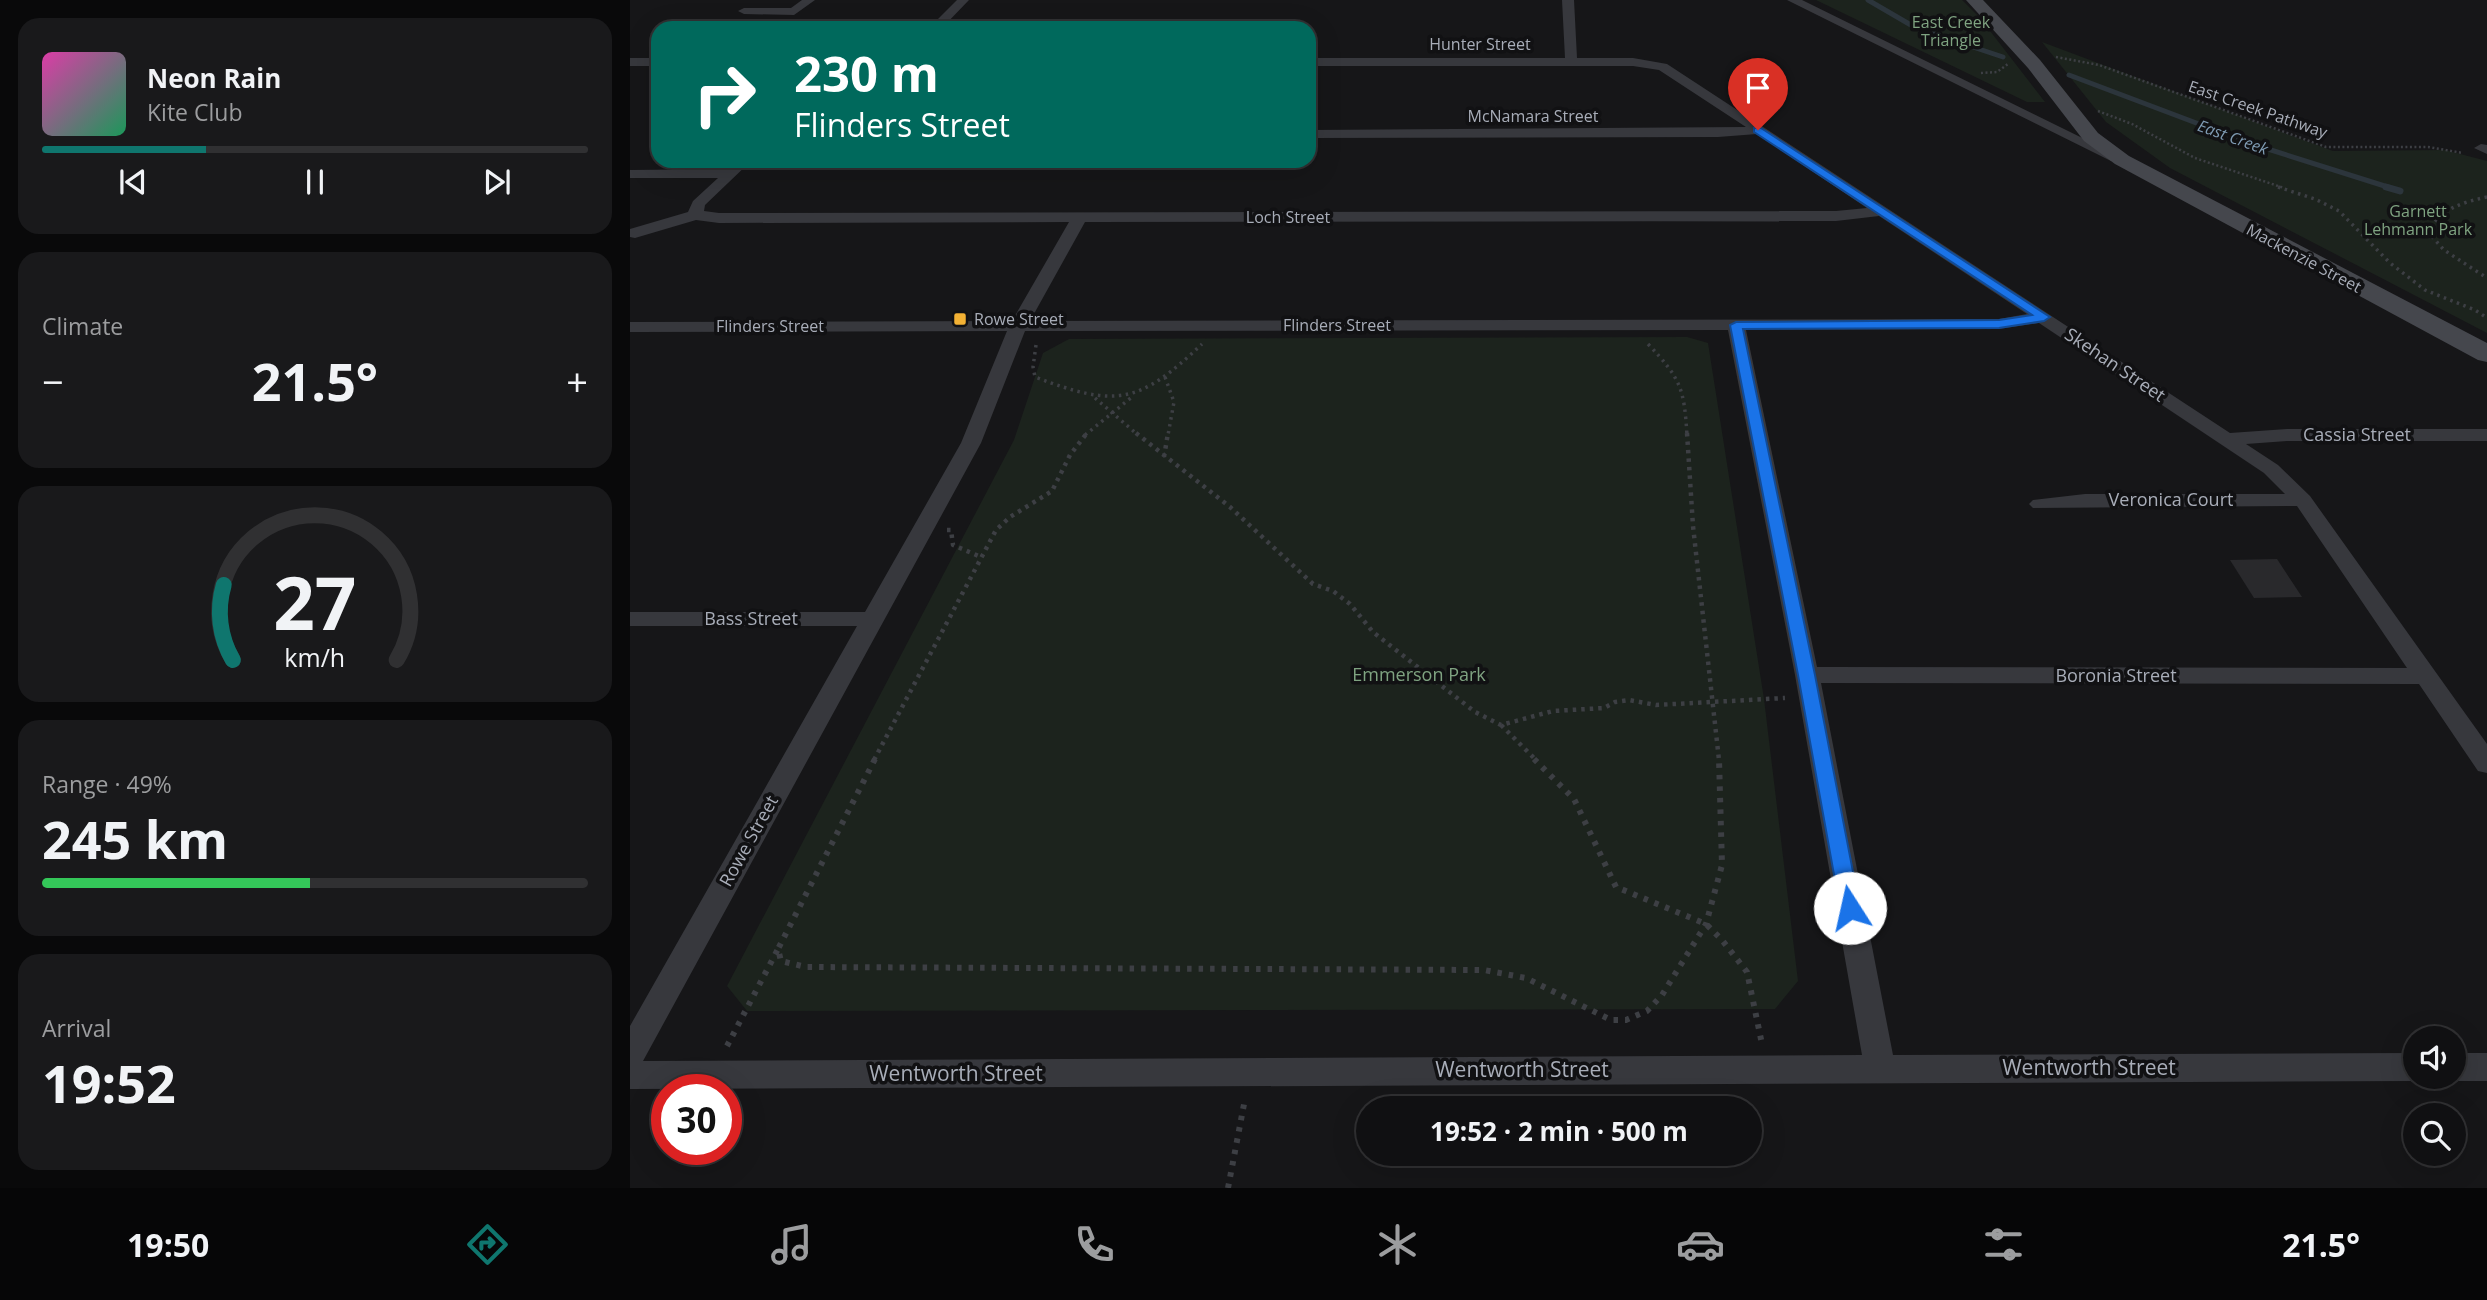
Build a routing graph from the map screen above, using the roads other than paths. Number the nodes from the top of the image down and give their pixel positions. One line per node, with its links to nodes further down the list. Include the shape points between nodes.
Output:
1 (809, 0): 6 (street, via 794,12)
2 (963, 0): 7 (street)
3 (1568, 0): 11 (street)
4 (1793, 0): 13 (street, Mackenzie Street)
5 (1975, 0): 14 (main road, Mackenzie Street, via 2034,64)
6 (744, 11)
7 (942, 21)
8 (630, 62): 9 (street)
9 (651, 62)
10 (1316, 62): 11 (street, Hunter Street)
11 (1571, 62): 12 (street, Hunter Street)
12 (1651, 64): 15 (street, Skehan Street, via 1682,78)
13 (2028, 115): 14 (street, Mackenzie Street); 17 (street, Mackenzie Street)
14 (2073, 116): 17 (main road, Mackenzie Street, via 2091,137)
15 (1758, 130): 16 (street, McNamara Street, via 1718,134); 21 (street, Skehan Street)
16 (1316, 134)
17 (2122, 160): 29 (main road, Mackenzie Street)
18 (736, 168): 19 (street)
19 (731, 173): 20 (street); 22 (street, via 698,204)
20 (630, 174)
21 (1881, 211): 23 (street, Loch Street, via 1836,216); 25 (street, Skehan Street)
22 (695, 215): 23 (street, Loch Street); 24 (street)
23 (1080, 218): 27 (street, Rowe Street)
24 (635, 233)
25 (2044, 317): 26 (street, Flinders Street, via 1999,324); 32 (street, Skehan Street)
26 (1736, 325): 27 (street, Flinders Street); 38 (street)
27 (1018, 326): 28 (street, Flinders Street); 36 (street, Rowe Street, via 971,443)
28 (630, 327)
29 (2487, 354)
30 (2314, 435): 31 (street, Cassia Street); 32 (street, Cassia Street); 33 (street, via 2281,450)
31 (2487, 435)
32 (2228, 439): 33 (street, Skehan Street)
33 (2294, 491): 34 (street, Veronica Court); 37 (street, Skehan Street)
34 (2040, 504)
35 (630, 619): 36 (street, Bass Street)
36 (872, 620): 40 (street, Rowe Street)
37 (2426, 676): 38 (street, Boronia Street); 39 (street, Skehan Street)
38 (1809, 685): 41 (street)
39 (2487, 764)
40 (630, 1055)
41 (1880, 1068): 42 (street, Wentworth Street); 45 (street, Wentworth Street)
42 (2403, 1068)
43 (2466, 1068): 44 (street)
44 (2487, 1068)
45 (630, 1075)

